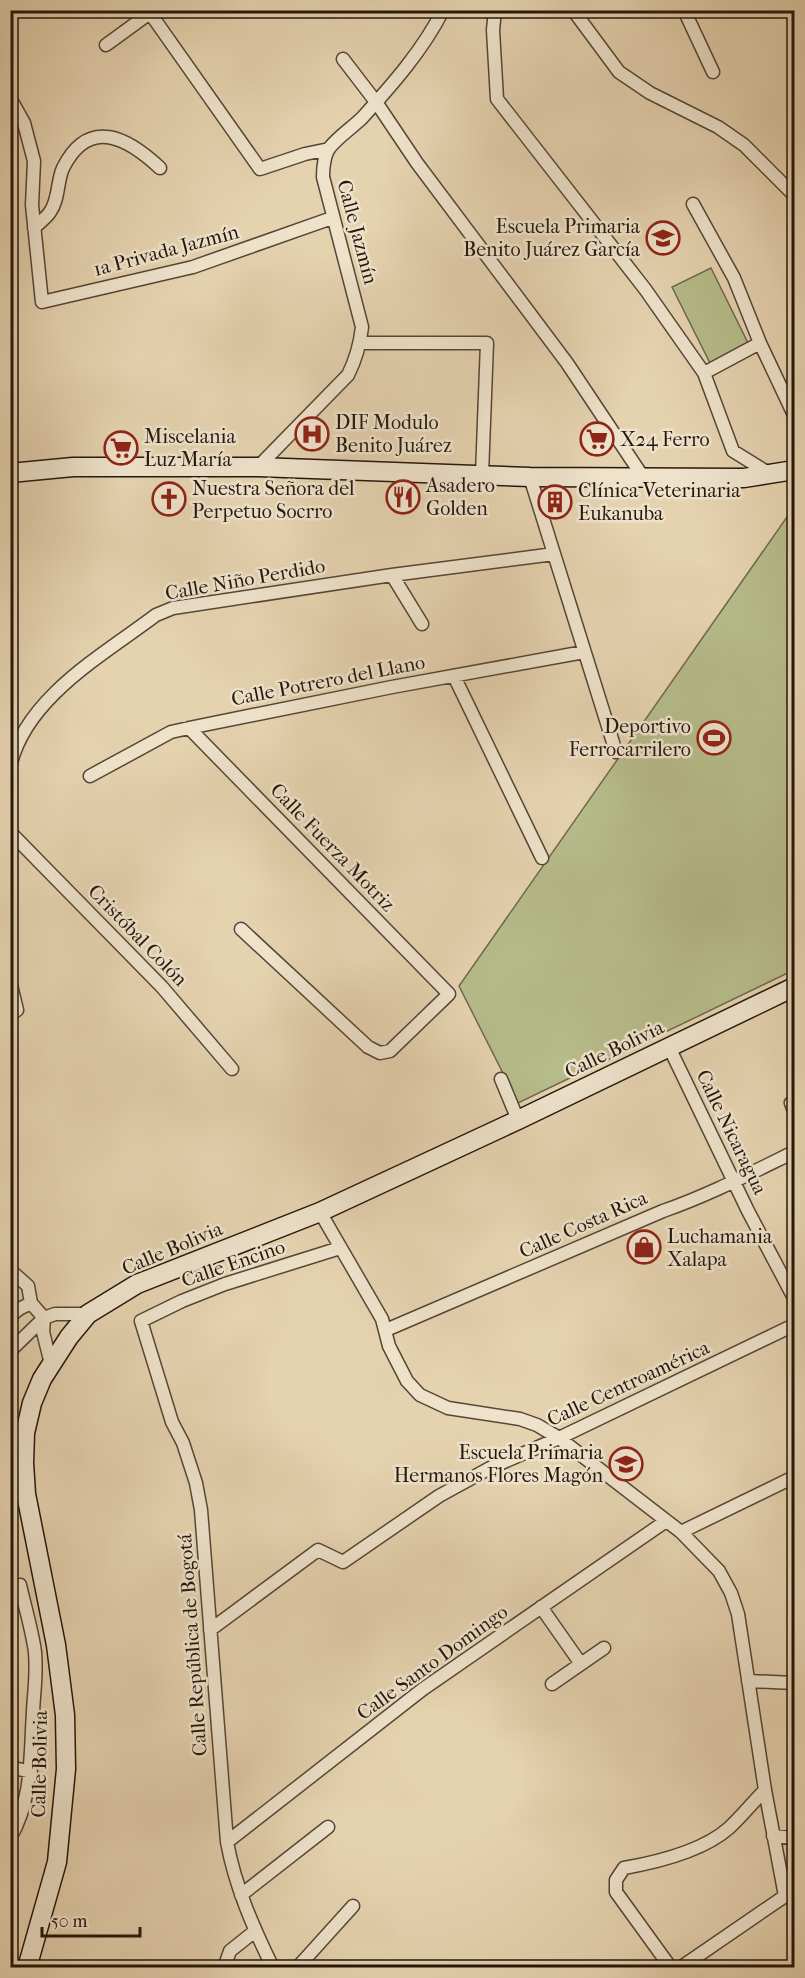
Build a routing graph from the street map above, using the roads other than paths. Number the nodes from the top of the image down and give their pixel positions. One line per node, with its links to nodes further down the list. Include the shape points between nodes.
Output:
1 (443, 10): 10 (street, via 419,50)
2 (495, 10): 19 (street, via 497,99 645,289)
3 (573, 10): 13 (street, via 620,72 744,145)
4 (684, 10): 8 (street)
5 (152, 12): 6 (street); 11 (street, via 260,169)
6 (106, 45)
7 (343, 59): 10 (street)
8 (713, 72)
9 (10, 98): 16 (street, via 24,123 34,161)
10 (376, 102): 11 (street); 27 (street, via 567,363)
11 (329, 149): 15 (street, Calle Jazmín, via 323,177)
12 (160, 168): 16 (street, via 122,139 104,136 86,141 72,152 62,170 51,211)
13 (795, 195)
14 (693, 204): 18 (street, via 734,278)
15 (332, 218): 16 (street, 1a Privada Jazmín, via 194,267 42,302); 17 (street, Calle Jazmín, via 362,327)
16 (34, 228)
17 (360, 343): 21 (street, Calle Jazmín, via 348,375); 24 (street, via 487,344)
18 (760, 344): 19 (street); 20 (street)
19 (704, 373): 25 (street, via 733,451)
20 (795, 415)
21 (258, 466): 23 (main road, via 73,467); 24 (main road)
22 (794, 470): 25 (main road)
23 (10, 473)
24 (482, 474): 26 (main road)
25 (771, 475): 27 (main road)
26 (530, 477): 27 (main road); 28 (street)
27 (643, 477)
28 (554, 555): 29 (street, Calle Niño Perdido); 31 (street)
29 (392, 575): 30 (street); 35 (street, Calle Niño Perdido, via 173,608 156,615 41,706 25,729)
30 (422, 624)
31 (584, 652): 32 (street, Calle Potrero del Llano); 34 (street)
32 (454, 676): 33 (street, Calle Potrero del Llano); 38 (street)
33 (189, 728): 36 (street, Calle Potrero del Llano, via 171,732); 39 (street, Calle Fuerza Motriz, via 448,994 390,1051 380,1053 368,1047)
34 (616, 752)
35 (10, 767)
36 (90, 776)
37 (10, 832): 44 (street, Cristóbal Colón, via 162,987)
38 (542, 858)
39 (241, 929)
40 (10, 981): 42 (street)
41 (795, 987): 43 (main road, Calle Bolivia)
42 (14, 1012)
43 (669, 1047): 48 (main road, Calle Bolivia); 50 (street, Calle Nicaragua)
44 (232, 1069)
45 (501, 1079): 48 (street)
46 (795, 1101): 47 (street, via 791,1103)
47 (795, 1111)
48 (518, 1120): 51 (main road, Calle Bolivia)
49 (795, 1152): 50 (street, Calle Costa Rica)
50 (735, 1182): 54 (street, Calle Nicaragua); 61 (street, Calle Costa Rica)
51 (320, 1212): 52 (street); 56 (main road, Calle Bolivia, via 137,1284)
52 (340, 1248): 59 (street, Calle Encino, via 225,1284); 61 (street)
53 (10, 1270): 55 (street, via 28,1286)
54 (795, 1298)
55 (31, 1303): 57 (street); 58 (street)
56 (88, 1314): 58 (street); 63 (main road, Calle Bolivia)
57 (10, 1316)
58 (44, 1318): 62 (street); 63 (street, via 43,1332)
59 (141, 1321): 70 (street, Calle República de Bogotá, via 172,1422 196,1483)
60 (795, 1325): 64 (street, Calle Centroamérica)
61 (386, 1330): 64 (street, via 389,1347 407,1381 420,1395 448,1408 520,1419)
62 (10, 1350)
63 (51, 1364): 71 (main road, Calle Bolivia, via 32,1403 24,1463 26,1494)
64 (559, 1438): 66 (street); 70 (street, Calle Centroamérica, via 490,1468 439,1496 343,1562 318,1550)
65 (795, 1477): 67 (street)
66 (666, 1521): 67 (street); 69 (street, Calle Santo Domingo)
67 (681, 1532): 75 (street, via 719,1571 731,1593)
68 (10, 1585): 73 (street, via 20,1585)
69 (541, 1607): 74 (street); 85 (street, Calle Santo Domingo, via 423,1689)
70 (210, 1630): 85 (street, Calle República de Bogotá)
71 (56, 1646): 73 (street); 90 (main road, Calle Bolivia, via 65,1714 66,1769 57,1862)
72 (604, 1648): 74 (street)
73 (34, 1650): 79 (street, via 37,1681)
74 (581, 1664): 77 (street)
75 (748, 1681): 76 (street); 80 (street)
76 (795, 1683)
77 (552, 1684)
78 (10, 1767): 79 (street)
79 (31, 1772): 83 (street, via 20,1821)
80 (765, 1790): 82 (street); 94 (street, via 728,1829 695,1848 660,1861 624,1868 616,1880 616,1892)
81 (328, 1827): 86 (street)
82 (774, 1836): 84 (street); 87 (street)
83 (10, 1838)
84 (795, 1838)
85 (227, 1842): 86 (street, Calle República de Bogotá)
86 (241, 1895): 89 (street, Calle República de Bogotá)
87 (790, 1896): 95 (street)
88 (353, 1906): 93 (street)
89 (255, 1931): 91 (street, via 230,1951); 92 (street, Calle República de Bogotá)
90 (27, 1968)
91 (224, 1968)
92 (273, 1968)
93 (297, 1968)
94 (671, 1968)
95 (680, 1968)

